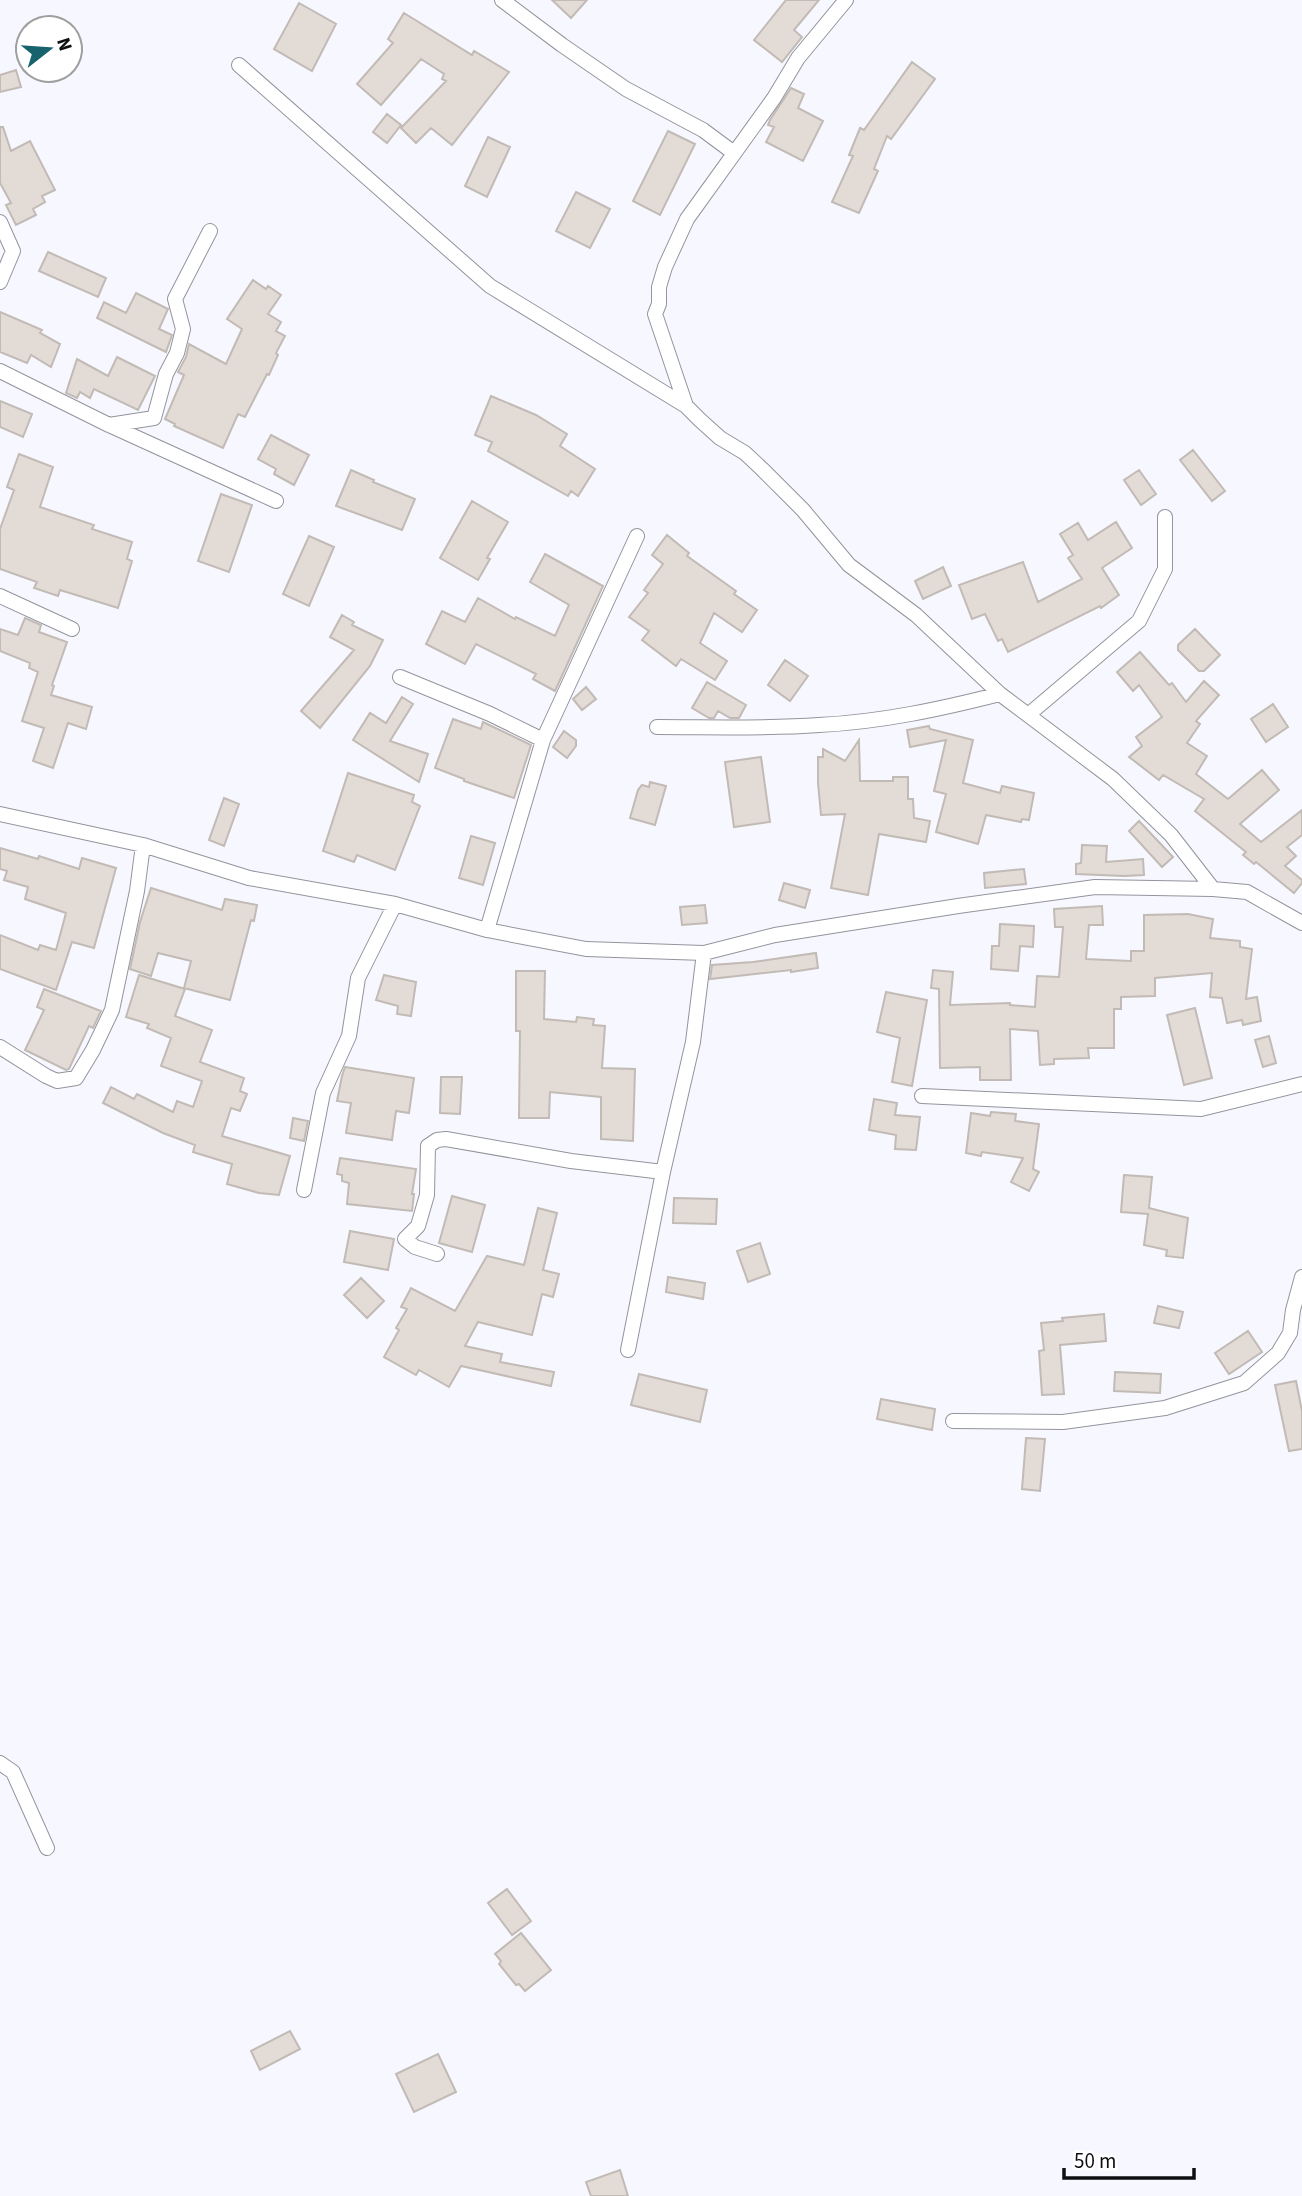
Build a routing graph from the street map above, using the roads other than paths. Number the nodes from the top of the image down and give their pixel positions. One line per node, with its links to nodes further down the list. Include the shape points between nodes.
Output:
1 (502, 0): 4 (street, via 626,89 704,130)
2 (846, 0): 4 (street, via 798,58)
3 (239, 65): 9 (street, via 490,286)
4 (734, 153): 9 (street, via 687,219 659,287 655,314)
5 (0, 222): 7 (street, via 13,251)
6 (210, 231): 10 (street, via 175,299 183,329 154,418)
7 (0, 282)
8 (0, 371): 10 (street)
9 (686, 406): 17 (street, via 770,477 849,565 916,615)
10 (109, 425): 11 (street)
11 (276, 501)
12 (1165, 517): 18 (street, via 1165,569 1139,621)
13 (637, 536): 20 (street)
14 (0, 596): 15 (street)
15 (72, 629)
16 (400, 677): 20 (street)
17 (1000, 694): 18 (street); 19 (street, via 940,710 819,726)
18 (1028, 715): 23 (street, via 1113,779 1171,835)
19 (657, 727)
20 (543, 740): 26 (street)
21 (0, 814): 22 (street)
22 (143, 845): 24 (street, via 249,878); 28 (street, via 112,1010 76,1078 57,1081)
23 (1213, 889): 25 (street, via 1247,892); 27 (street, via 1095,887 775,935)
24 (395, 904): 26 (street); 32 (street, via 358,978 349,1037 323,1093)
25 (1302, 923)
26 (487, 930): 27 (street, via 586,949)
27 (704, 953): 31 (street, via 693,1042)
28 (0, 1047)
29 (1302, 1084): 30 (street, via 1201,1109)
30 (922, 1096)
31 (663, 1172): 33 (street, via 437,1140 428,1146 427,1195 418,1226 405,1239); 35 (street)
32 (304, 1190)
33 (437, 1254)
34 (1302, 1277): 36 (street, via 1290,1333 1278,1353 1244,1383 1165,1408 1063,1422)
35 (628, 1350)
36 (953, 1421)
37 (0, 1763): 38 (street, via 13,1772)
38 (47, 1848)

